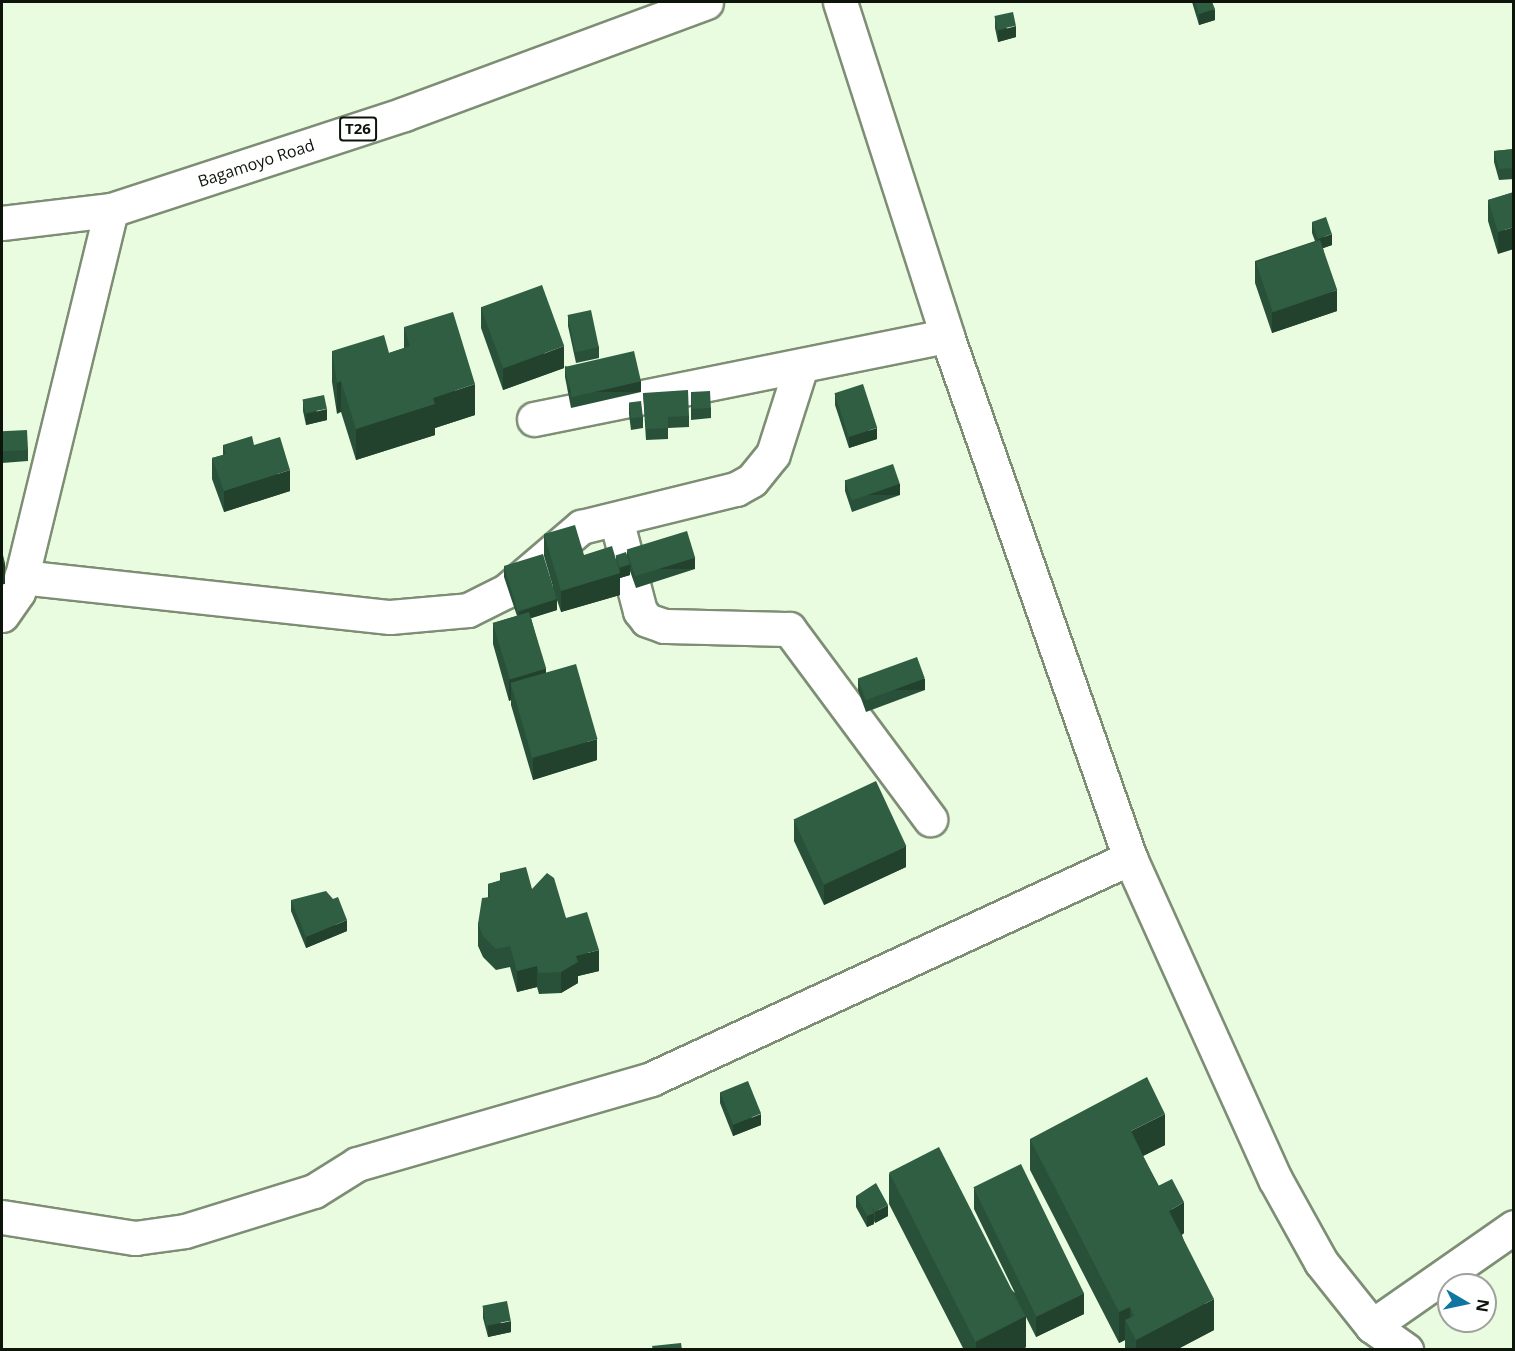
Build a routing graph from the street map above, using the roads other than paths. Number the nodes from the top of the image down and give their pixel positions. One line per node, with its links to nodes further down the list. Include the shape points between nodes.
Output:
1 (706, 2): 3 (main road, Bagamoyo Road / T26, via 404,114)
2 (840, 2): 5 (main road)
3 (111, 210): 4 (main road, Bagamoyo Road / T26); 9 (main road)
4 (2, 223)
5 (947, 336): 6 (main road); 12 (main road)
6 (801, 366): 7 (main road); 8 (main road, via 773,454 752,480 736,489)
7 (534, 419)
8 (616, 519): 9 (main road, via 564,537 488,602 445,615 390,617); 11 (main road, via 640,611 647,620 664,626 789,629)
9 (21, 577): 10 (main road, via 12,605)
10 (2, 615)
11 (930, 819)
12 (1130, 858): 13 (main road, via 651,1079 357,1164 303,1194 185,1232 135,1238); 15 (main road, via 1275,1179 1321,1262)
13 (2, 1216)
14 (1514, 1227): 15 (main road)
15 (1372, 1326): 16 (main road)
16 (1406, 1350)

